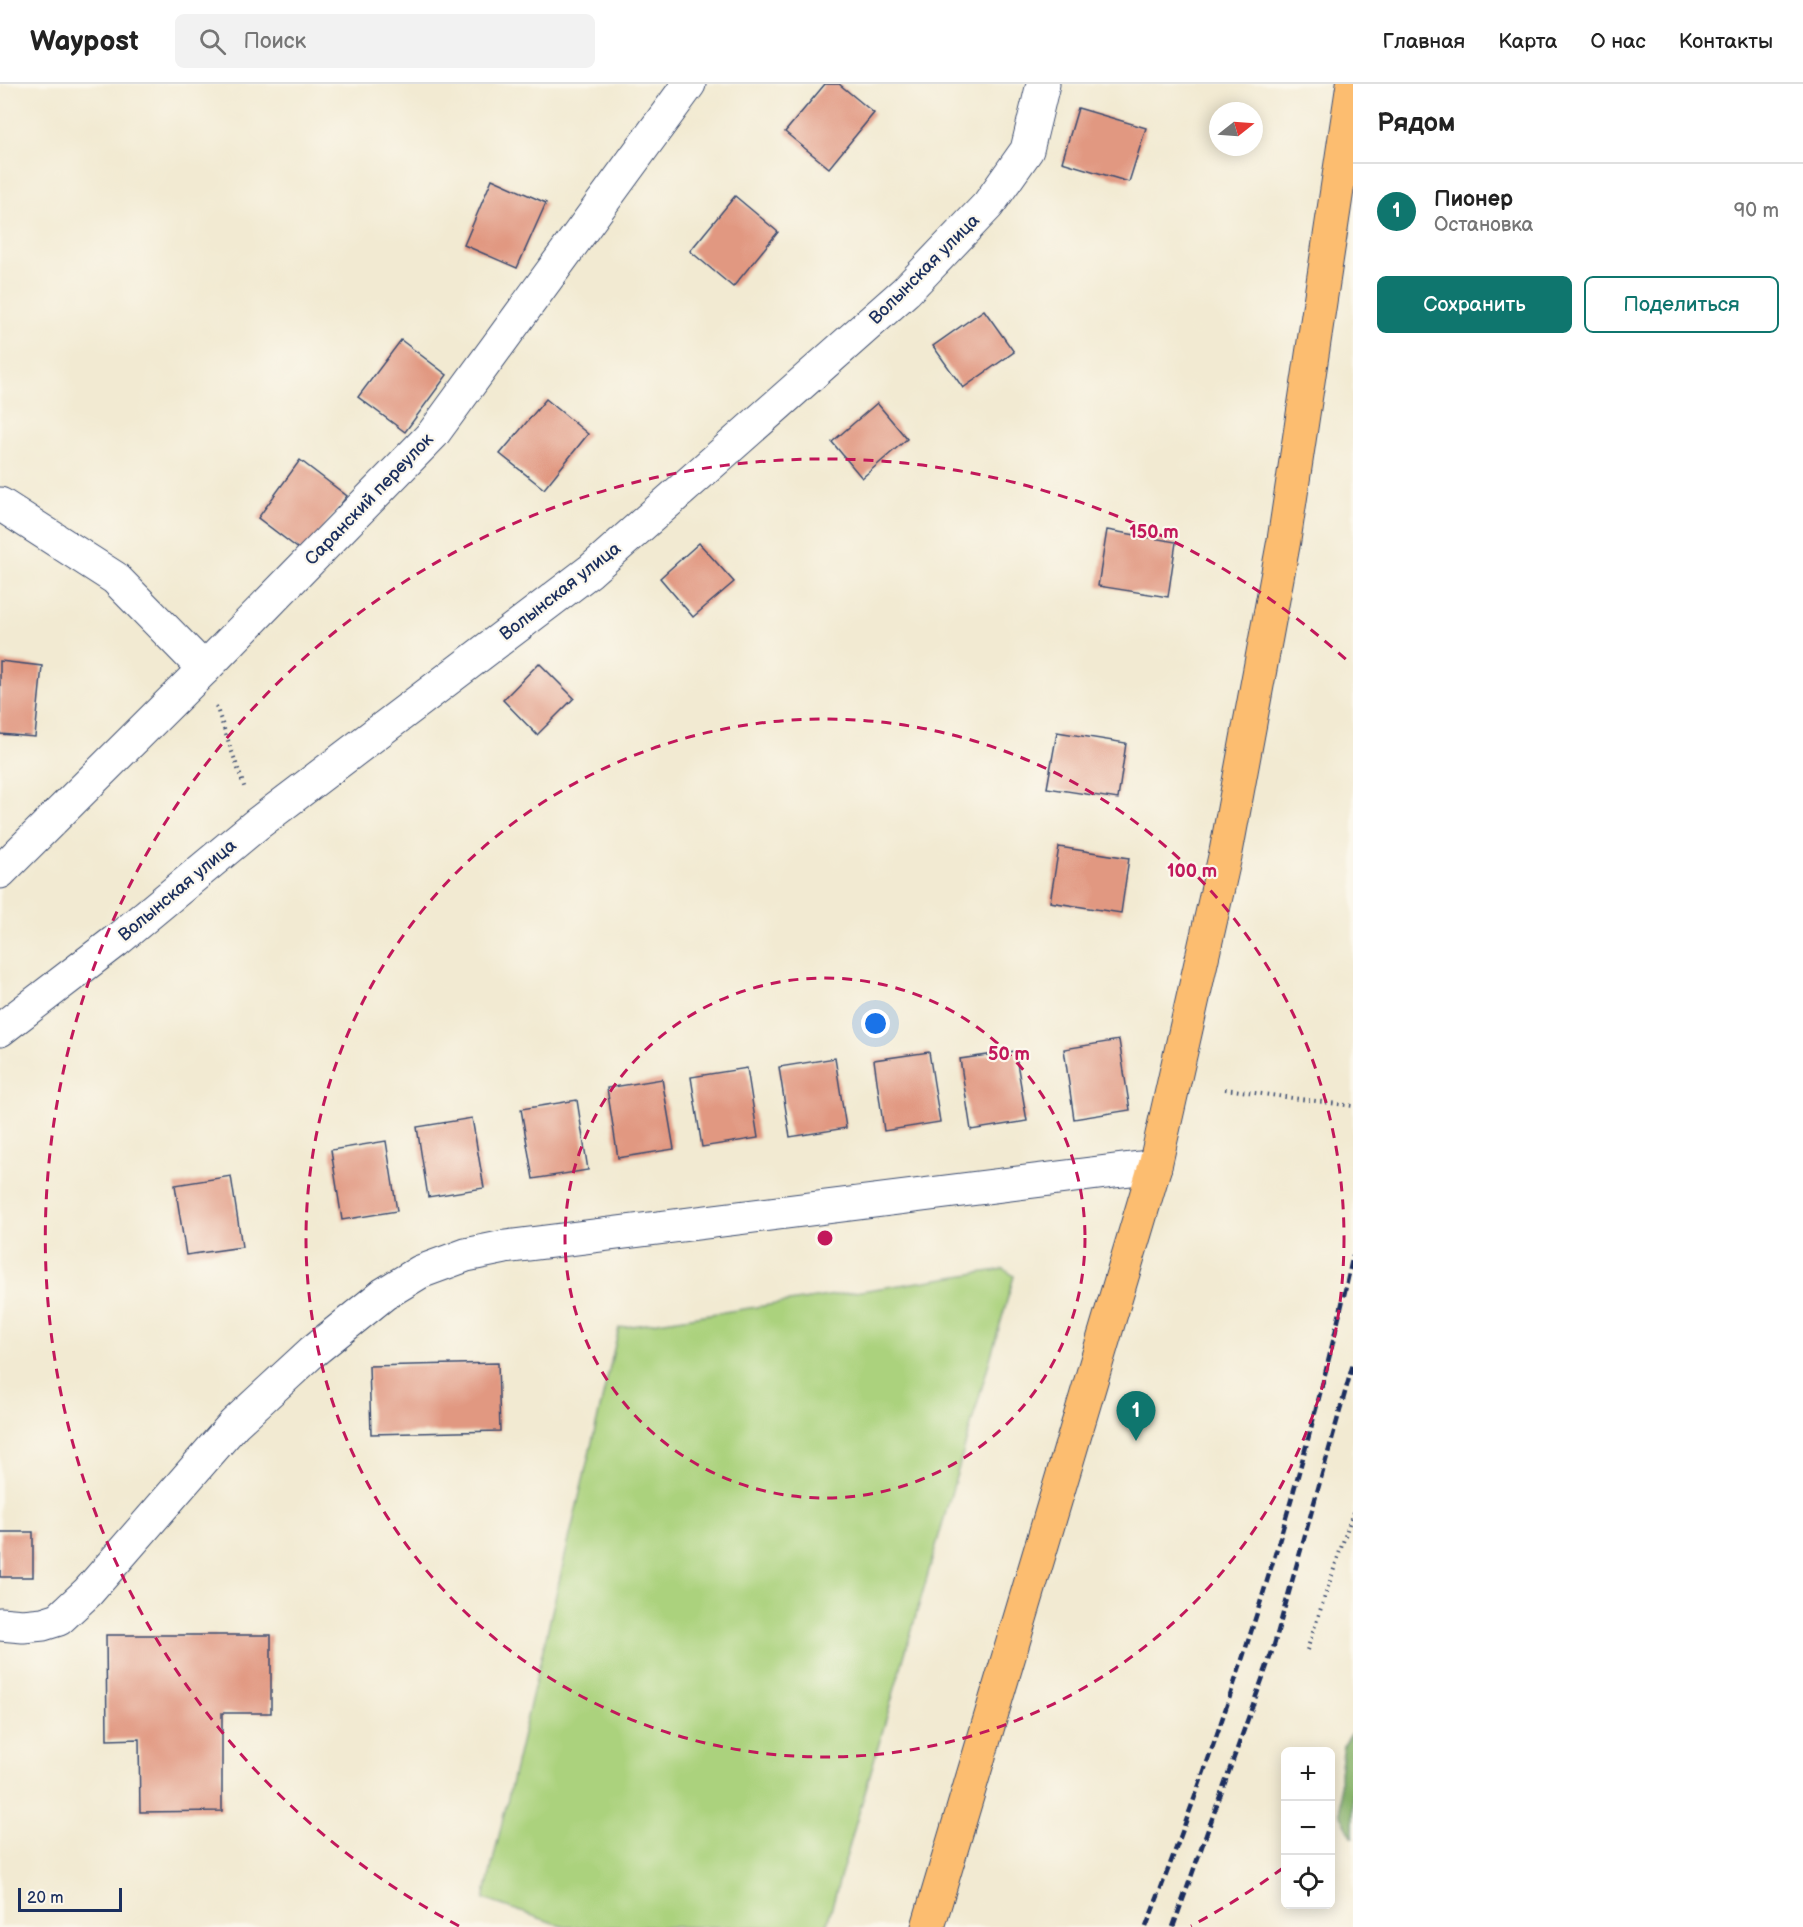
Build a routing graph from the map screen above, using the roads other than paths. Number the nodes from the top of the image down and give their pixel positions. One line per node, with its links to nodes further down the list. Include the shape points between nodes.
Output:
1 (689, 84): 5 (street, Саранский переулок, via 433,434)
2 (1043, 84): 7 (street, Волынская улица, via 1027,150 988,205 906,291 590,571 257,824 116,941)
3 (1353, 84): 8 (main road, via 1284,540 1226,852)
4 (0, 504): 5 (street, via 115,578)
5 (204, 669): 6 (street, Саранский переулок)
6 (0, 872)
7 (0, 1030)
8 (1155, 1166): 9 (street, via 504,1247 466,1255 420,1272 384,1294 312,1352 234,1424 88,1592 59,1618 43,1624); 10 (main road)
9 (0, 1624)
10 (927, 1927)

